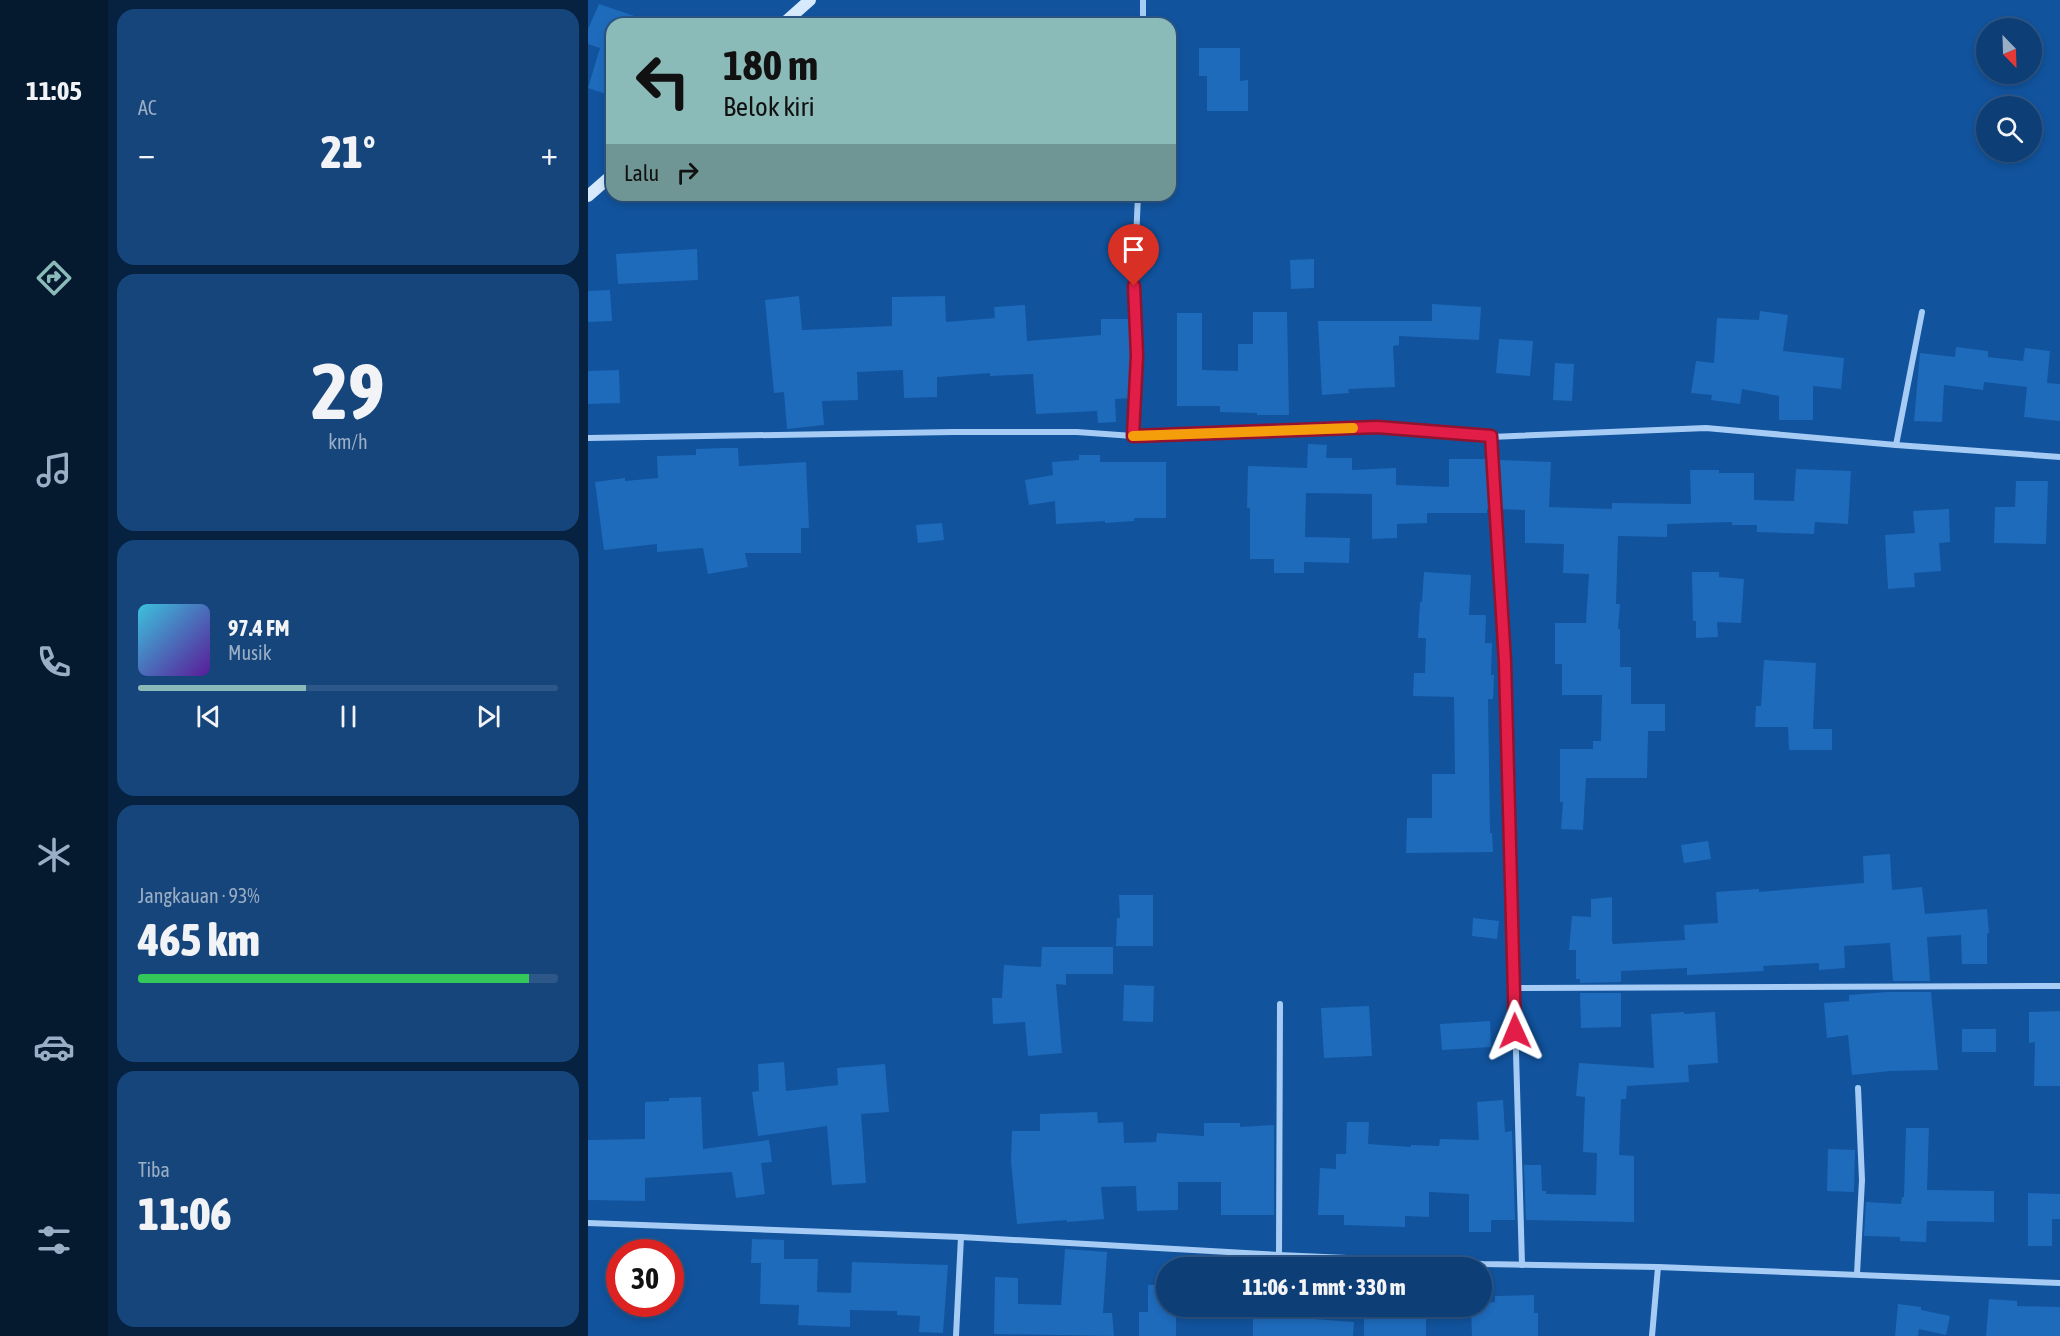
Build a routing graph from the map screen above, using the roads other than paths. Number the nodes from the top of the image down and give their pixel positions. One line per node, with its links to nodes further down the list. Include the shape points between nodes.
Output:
1 (810, 0): 3 (main road)
2 (1143, 0): 4 (street)
3 (790, 18)
4 (1143, 18)
5 (606, 180): 6 (main road)
6 (588, 196)
7 (1138, 201): 9 (street)
8 (1922, 312): 12 (street)
9 (1133, 436): 10 (street, via 1377,427); 11 (street, via 953,432)
10 (1491, 436): 12 (street, via 1706,428); 15 (street, via 1505,662)
11 (588, 438)
12 (1896, 445): 13 (street)
13 (2060, 457)
14 (2060, 986): 15 (street)
15 (1515, 988): 21 (street)
16 (1280, 1004): 20 (street)
17 (1858, 1088): 23 (street, via 1862,1180)
18 (588, 1223): 19 (street)
19 (961, 1237): 20 (street); 25 (street)
20 (1279, 1255): 21 (street)
21 (1522, 1265): 22 (street)
22 (1658, 1267): 23 (street); 26 (street)
23 (1857, 1274): 24 (street)
24 (2060, 1283)
25 (956, 1336)
26 (1652, 1336)

